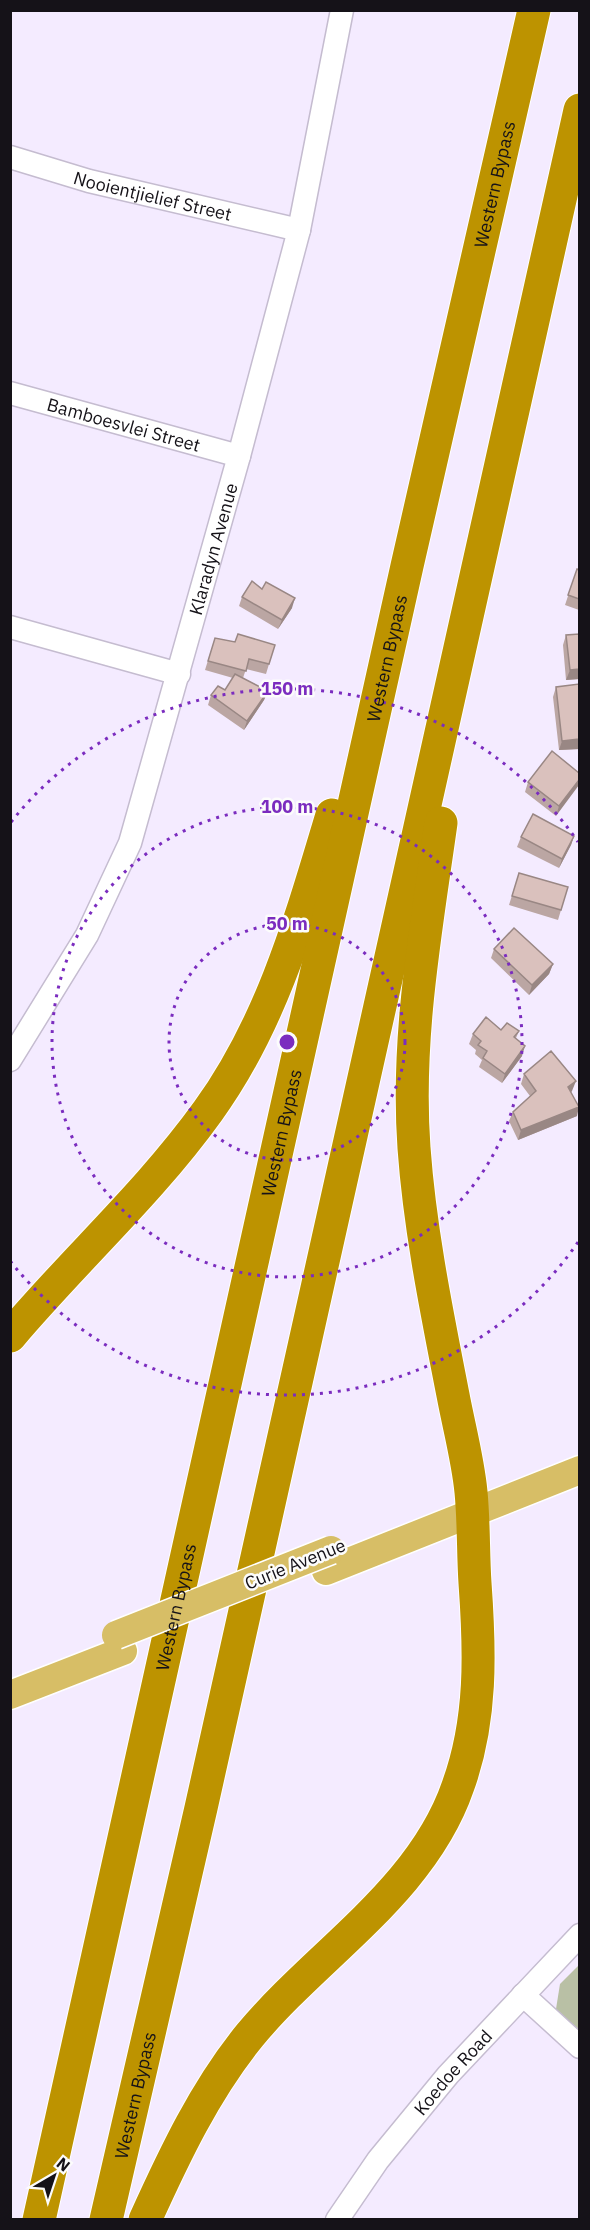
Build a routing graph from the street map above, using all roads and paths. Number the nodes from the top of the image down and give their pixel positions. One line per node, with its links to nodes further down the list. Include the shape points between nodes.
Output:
1 (342, 10): 5 (street, Klaradyn Avenue)
2 (534, 10): 8 (highway, Western Bypass)
3 (579, 110): 10 (highway, Western Bypass)
4 (10, 156): 5 (street, Nooientjielief Street, via 89,181)
5 (299, 230): 7 (street, Klaradyn Avenue)
6 (10, 393): 7 (street, Bamboesvlei Street)
7 (239, 456): 11 (street, Klaradyn Avenue)
8 (406, 566): 13 (highway, via 303,909 277,986 243,1054 209,1110 131,1207); 23 (highway, Western Bypass)
9 (10, 627): 11 (street)
10 (459, 651): 16 (highway, via 451,756 416,998 412,1091 421,1222); 24 (highway, Western Bypass)
11 (178, 674): 12 (street, Klaradyn Avenue, via 130,843 82,944)
12 (10, 1060)
13 (10, 1336)
14 (579, 1450): 16 (main road, Curie Avenue)
15 (579, 1470): 16 (main road, Curie Avenue)
16 (472, 1503): 17 (main road, Curie Avenue); 25 (highway, via 478,1633 476,1716 448,1812 414,1864 249,2036 182,2140)
17 (120, 1643): 18 (main road, Curie Avenue); 19 (main road, Curie Avenue)
18 (10, 1677)
19 (10, 1695)
20 (579, 1935): 21 (street, Koedoe Road)
21 (524, 1995): 22 (street); 26 (street, Koedoe Road, via 448,2075 378,2160)
22 (579, 2047)
23 (39, 2220)
24 (106, 2220)
25 (145, 2220)
26 (337, 2220)

